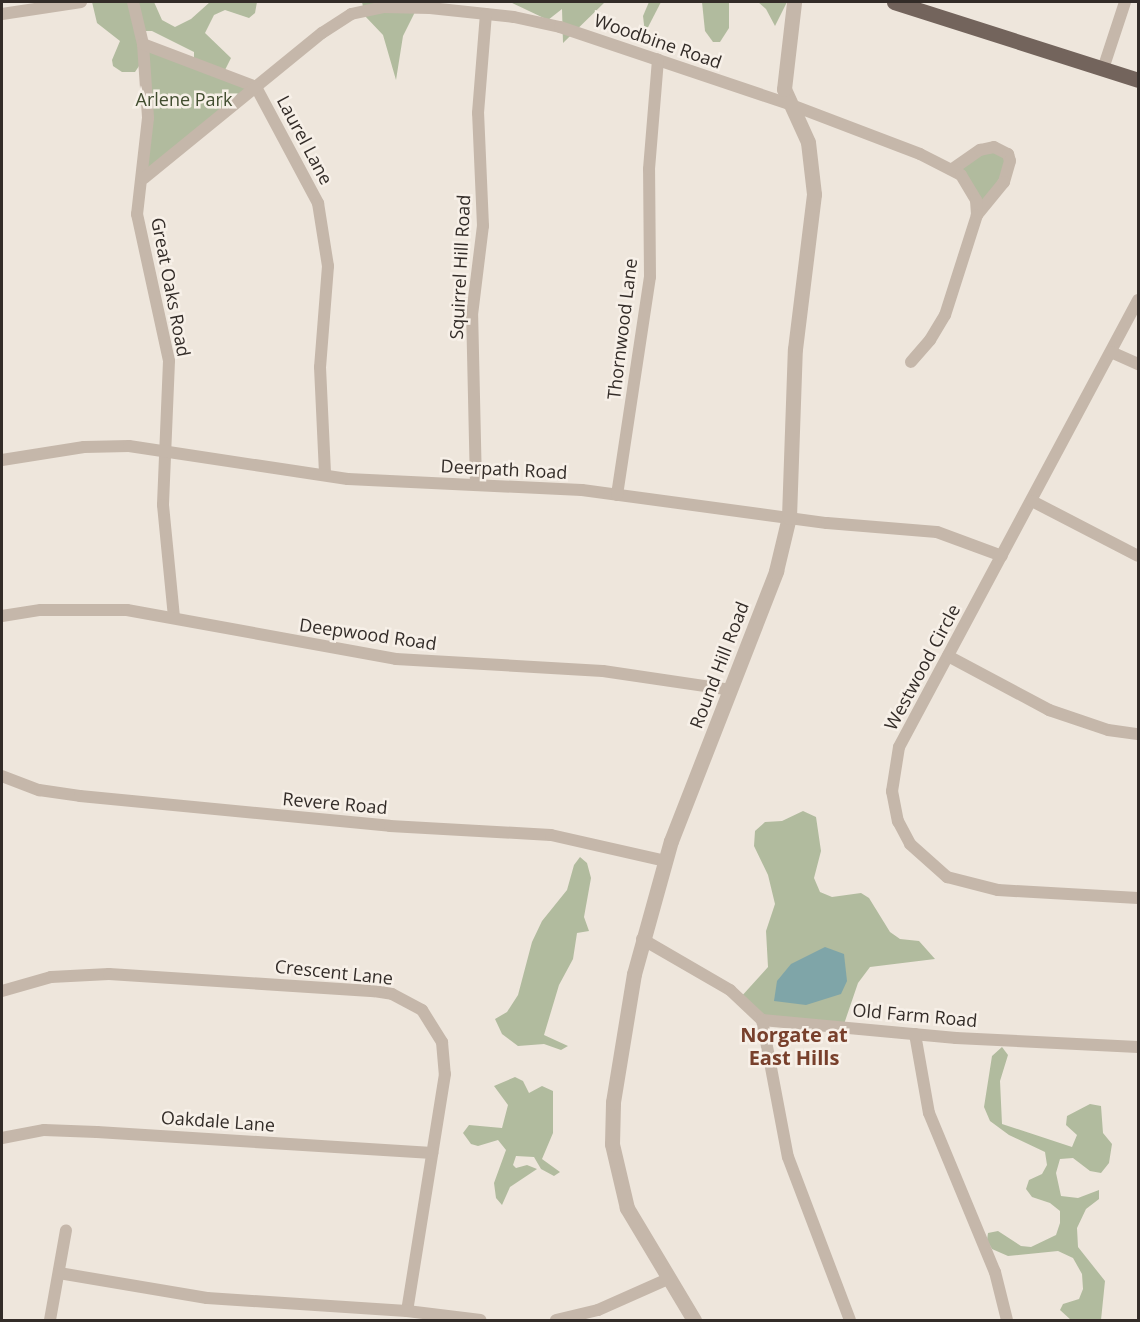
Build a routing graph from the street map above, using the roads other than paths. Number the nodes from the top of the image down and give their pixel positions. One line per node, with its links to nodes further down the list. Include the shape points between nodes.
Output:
1 (81, 2): 6 (street)
2 (133, 2): 8 (street, Great Oaks Road)
3 (794, 2): 13 (street, Round Hill Road, via 784,73)
4 (894, 2): 10 (main road)
5 (1125, 2): 10 (street)
6 (2, 14)
7 (486, 14): 9 (street, Woodbine Road, via 560,27); 12 (street, Woodbine Road, via 430,8 362,10 322,33); 24 (street, Squirrel Hill Road, via 478,113 483,226 472,315)
8 (143, 44): 12 (street, Laurel Lane); 15 (street, Great Oaks Road, via 148,118)
9 (658, 59): 13 (street, Woodbine Road); 25 (street, Thornwood Lane, via 649,169 651,278)
10 (1103, 69): 11 (main road)
11 (1138, 80)
12 (256, 87): 15 (street, Woodbine Road); 23 (street, Laurel Lane, via 306,175 326,233 328,266 320,367)
13 (789, 104): 14 (street, Woodbine Road); 27 (street, Round Hill Road, via 808,142 814,194 795,349)
14 (954, 168): 16 (street, via 973,192); 16 (street, via 980,150 994,147 1008,154 1004,182)
15 (144, 178): 21 (street, Great Oaks Road, via 137,214 169,361)
16 (977, 216): 19 (street, via 945,315)
17 (1138, 300): 18 (street, Westwood Circle)
18 (1111, 352): 20 (street); 26 (street, Westwood Circle)
19 (912, 362)
20 (1138, 364)
21 (164, 452): 22 (street, Deerpath Road, via 129,446 84,447); 23 (street, Deerpath Road); 31 (street, Great Oaks Road, via 163,505)
22 (2, 460)
23 (324, 475): 24 (street, Deerpath Road)
24 (476, 485): 25 (street, Deerpath Road)
25 (617, 495): 27 (street, Deerpath Road)
26 (1032, 501): 28 (street, Westwood Circle); 29 (street)
27 (789, 517): 28 (street, Deerpath Road, via 937,532); 33 (street, Round Hill Road, via 776,571)
28 (1002, 556): 32 (street, Westwood Circle)
29 (1138, 556)
30 (2, 615): 31 (street, Deepwood Road, via 84,608)
31 (174, 617): 33 (street, Deepwood Road, via 396,659 603,670)
32 (948, 656): 34 (street, via 1049,710 1108,730); 37 (street, Westwood Circle, via 899,747 894,768 892,791 898,821 909,844 947,877 972,887)
33 (731, 690): 36 (street, Round Hill Road)
34 (1138, 734)
35 (2, 776): 36 (street, Revere Road, via 39,790 80,796 390,826 551,835)
36 (665, 861): 38 (street, Round Hill Road)
37 (1138, 898)
38 (642, 939): 40 (street, via 730,990); 47 (street, Round Hill Road, via 619,1052 612,1144 627,1208)
39 (2, 992): 44 (street, Crescent Lane, via 51,977 86,973 392,994 422,1010 442,1042 445,1074)
40 (762, 1020): 41 (street, Old Farm Road); 53 (street, via 788,1157)
41 (915, 1034): 42 (street, Old Farm Road); 54 (street, via 929,1113 995,1272)
42 (1138, 1047)
43 (2, 1138): 44 (street, Oakdale Lane, via 44,1130)
44 (432, 1154): 48 (street, Crescent Lane)
45 (66, 1230): 46 (street)
46 (59, 1273): 48 (street, via 207,1298); 49 (street)
47 (668, 1280): 51 (street, via 598,1310); 52 (street, Round Hill Road)
48 (407, 1311): 50 (street)
49 (50, 1320)
50 (480, 1320)
51 (556, 1320)
52 (694, 1320)
53 (850, 1320)
54 (1007, 1320)

